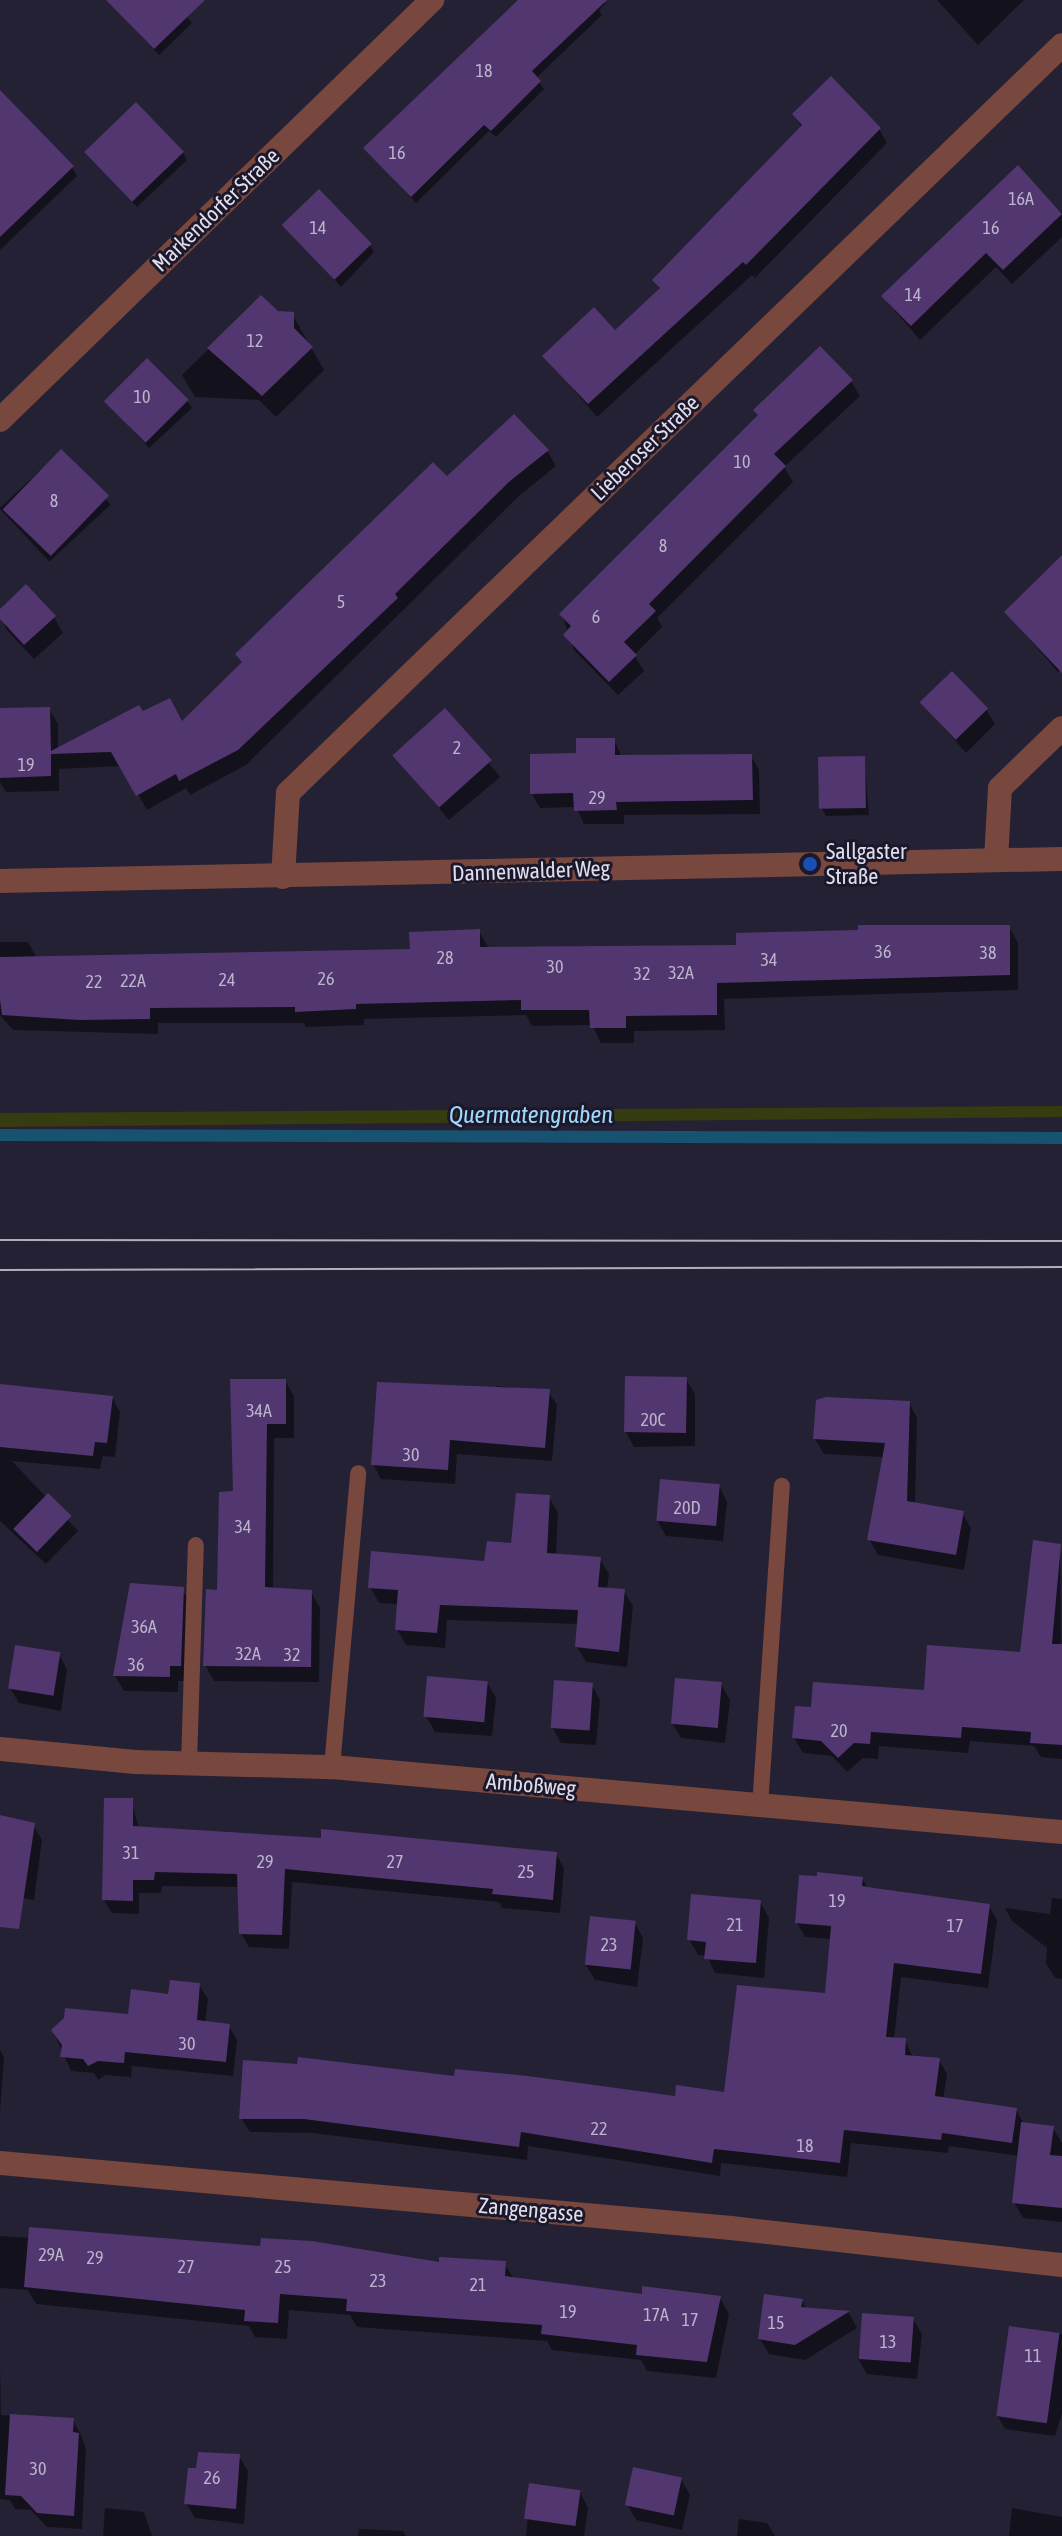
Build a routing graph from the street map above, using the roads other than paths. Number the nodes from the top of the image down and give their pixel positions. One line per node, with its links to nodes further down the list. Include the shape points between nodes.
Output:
1 (432, 0): 3 (street, Markendorfer Straße)
2 (1062, 45): 7 (street, Lieberoser Straße, via 288,793)
3 (0, 420)
4 (1062, 728): 6 (street, via 1000,788)
5 (1062, 859): 6 (street, Dannenwalder Weg)
6 (996, 860): 7 (street, Dannenwalder Weg)
7 (283, 877): 8 (street, Dannenwalder Weg)
8 (0, 881)
9 (358, 1473): 14 (lane)
10 (782, 1486): 15 (lane)
11 (196, 1545): 13 (lane)
12 (0, 1749): 13 (street, Amboßweg)
13 (189, 1763): 14 (street, Amboßweg)
14 (332, 1767): 15 (street, Amboßweg)
15 (760, 1806): 16 (street, Amboßweg)
16 (1062, 1832)
17 (0, 2163): 18 (street, Zangengasse, via 731,2228)
18 (1062, 2265)

